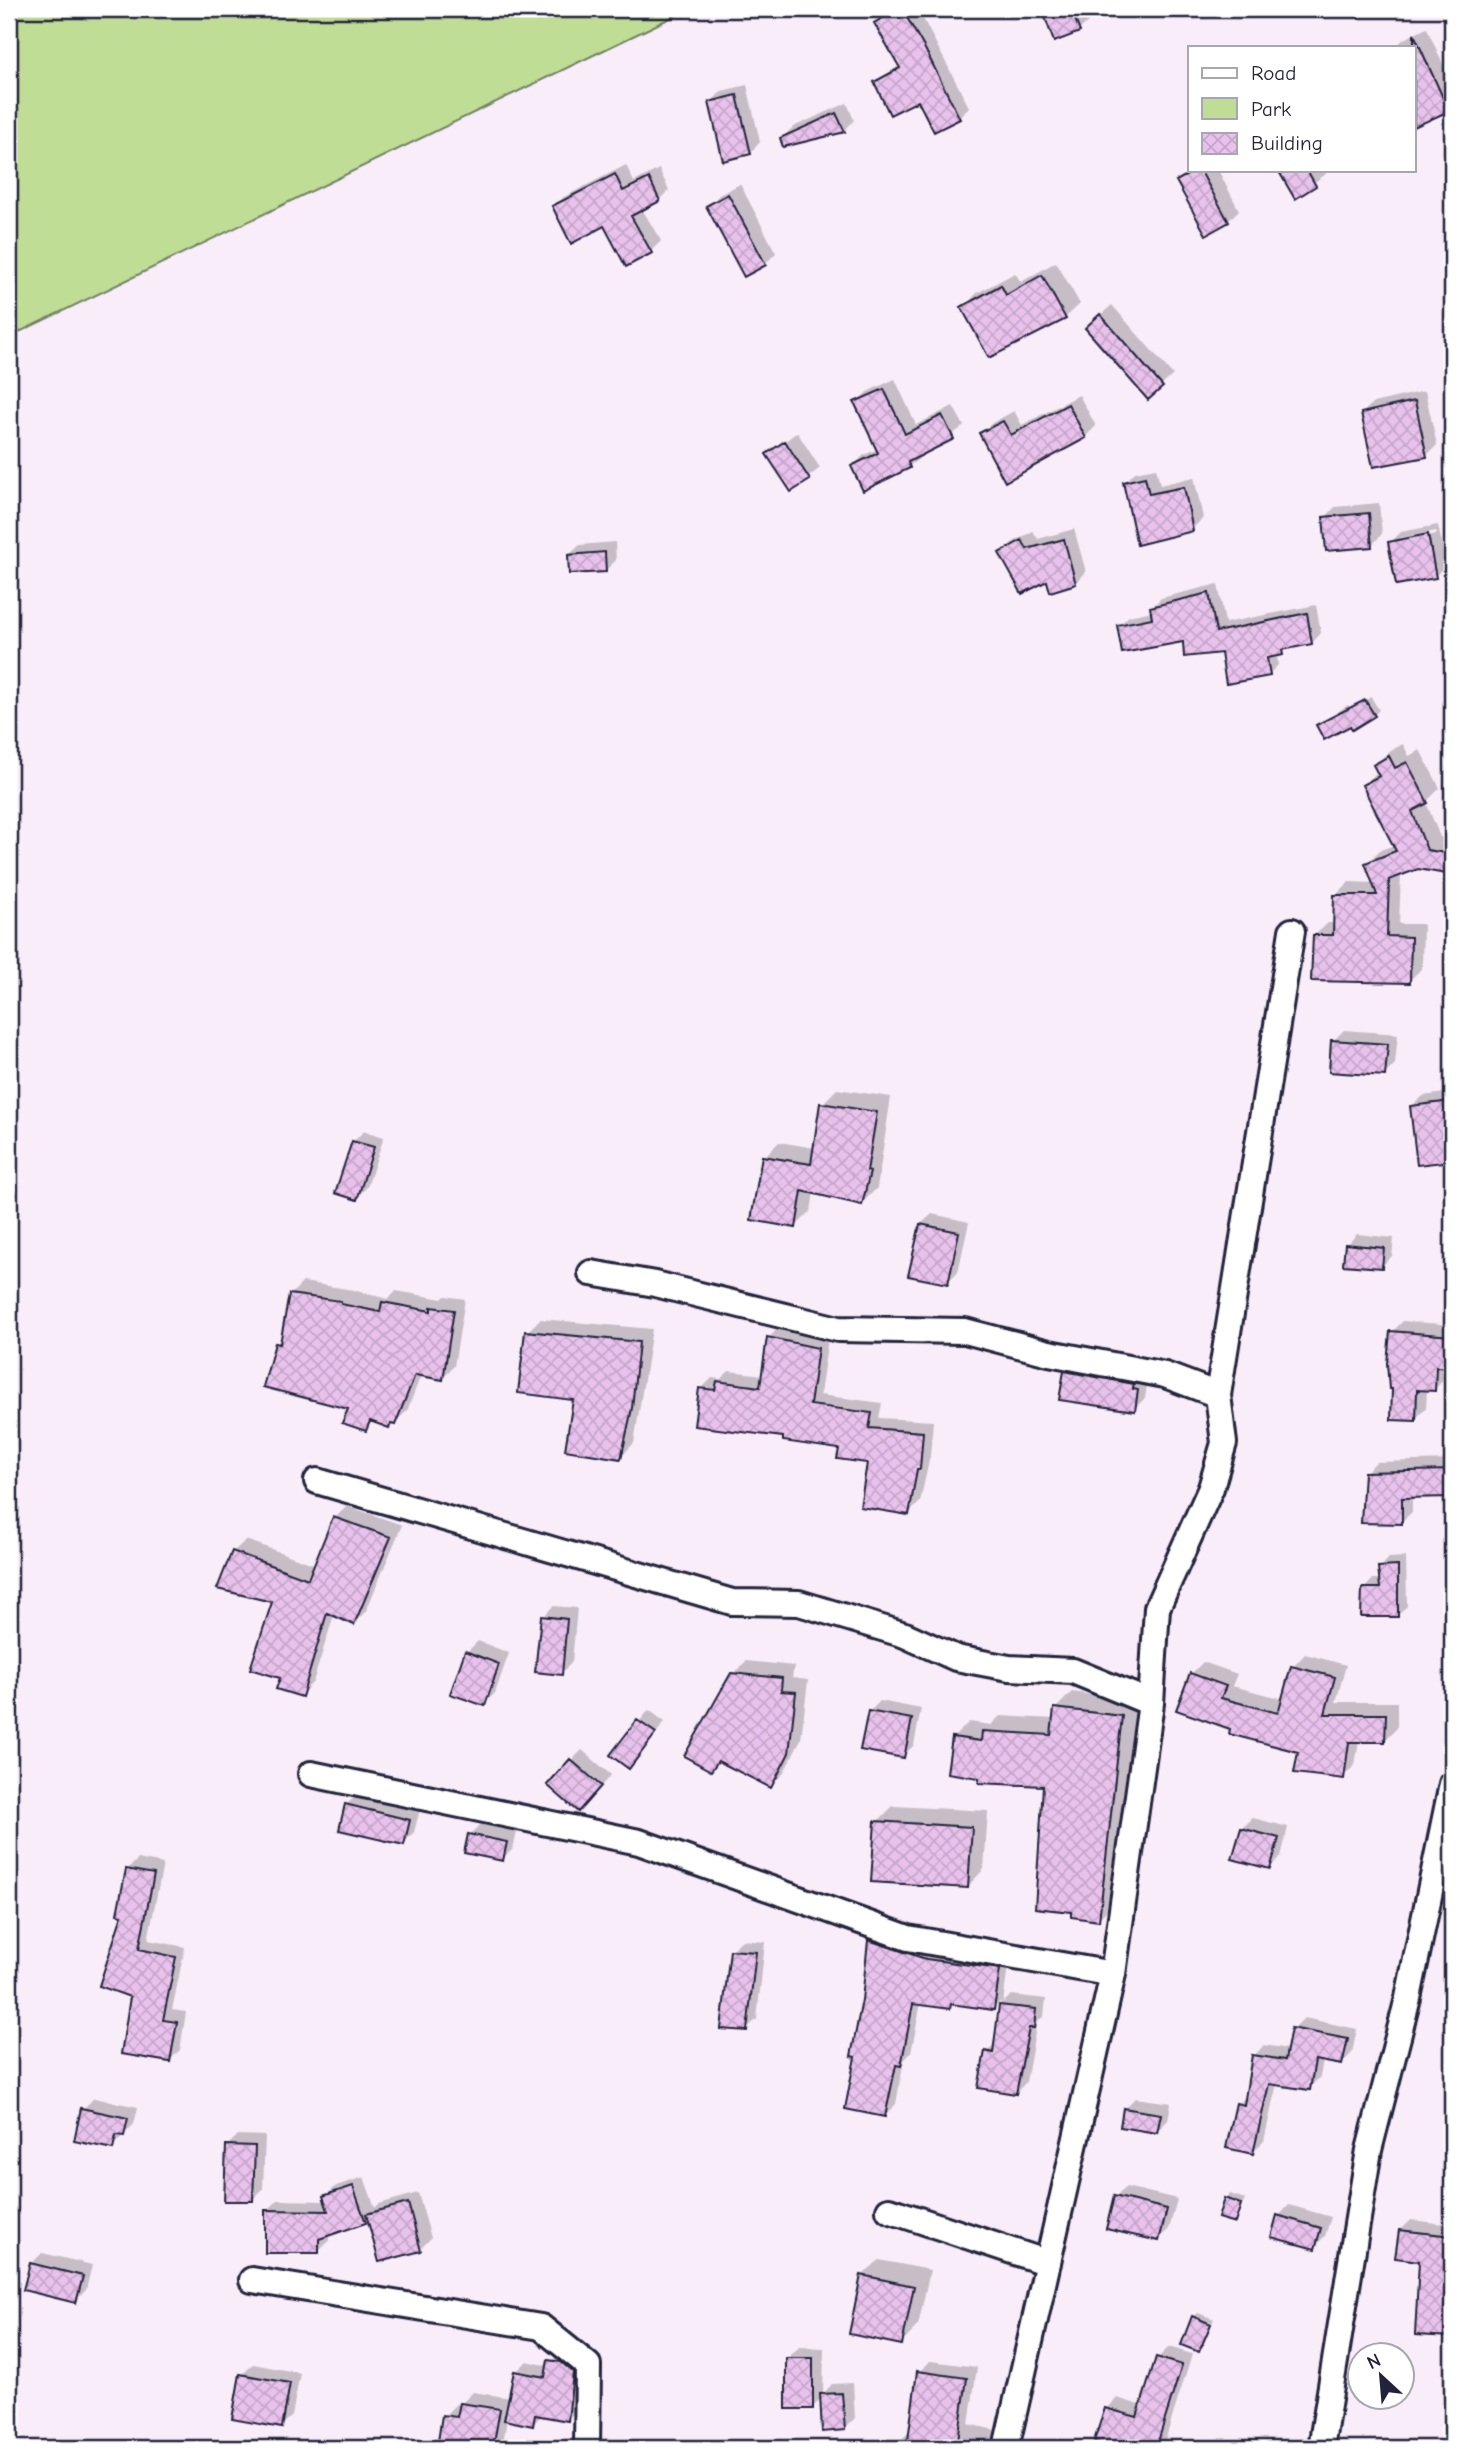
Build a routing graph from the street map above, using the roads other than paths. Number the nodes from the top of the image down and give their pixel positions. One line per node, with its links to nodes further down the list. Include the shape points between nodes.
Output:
1 (1292, 931): 3 (street)
2 (591, 1273): 3 (street, via 838,1329 965,1331 1165,1375)
3 (1218, 1395): 5 (street, via 1224,1443 1201,1514 1157,1608)
4 (317, 1481): 5 (street, via 732,1602 799,1603 905,1634 956,1658 1009,1668 1073,1671)
5 (1151, 1703): 8 (street)
6 (311, 1774): 8 (street, via 639,1842 908,1938)
7 (1452, 1784): 14 (street, via 1408,1998 1369,2150)
8 (1113, 1974): 10 (street)
9 (889, 2210): 10 (street)
10 (1048, 2263): 13 (street)
11 (252, 2280): 12 (street, via 541,2327 588,2365)
12 (587, 2448)
13 (1006, 2448)
14 (1321, 2448)

